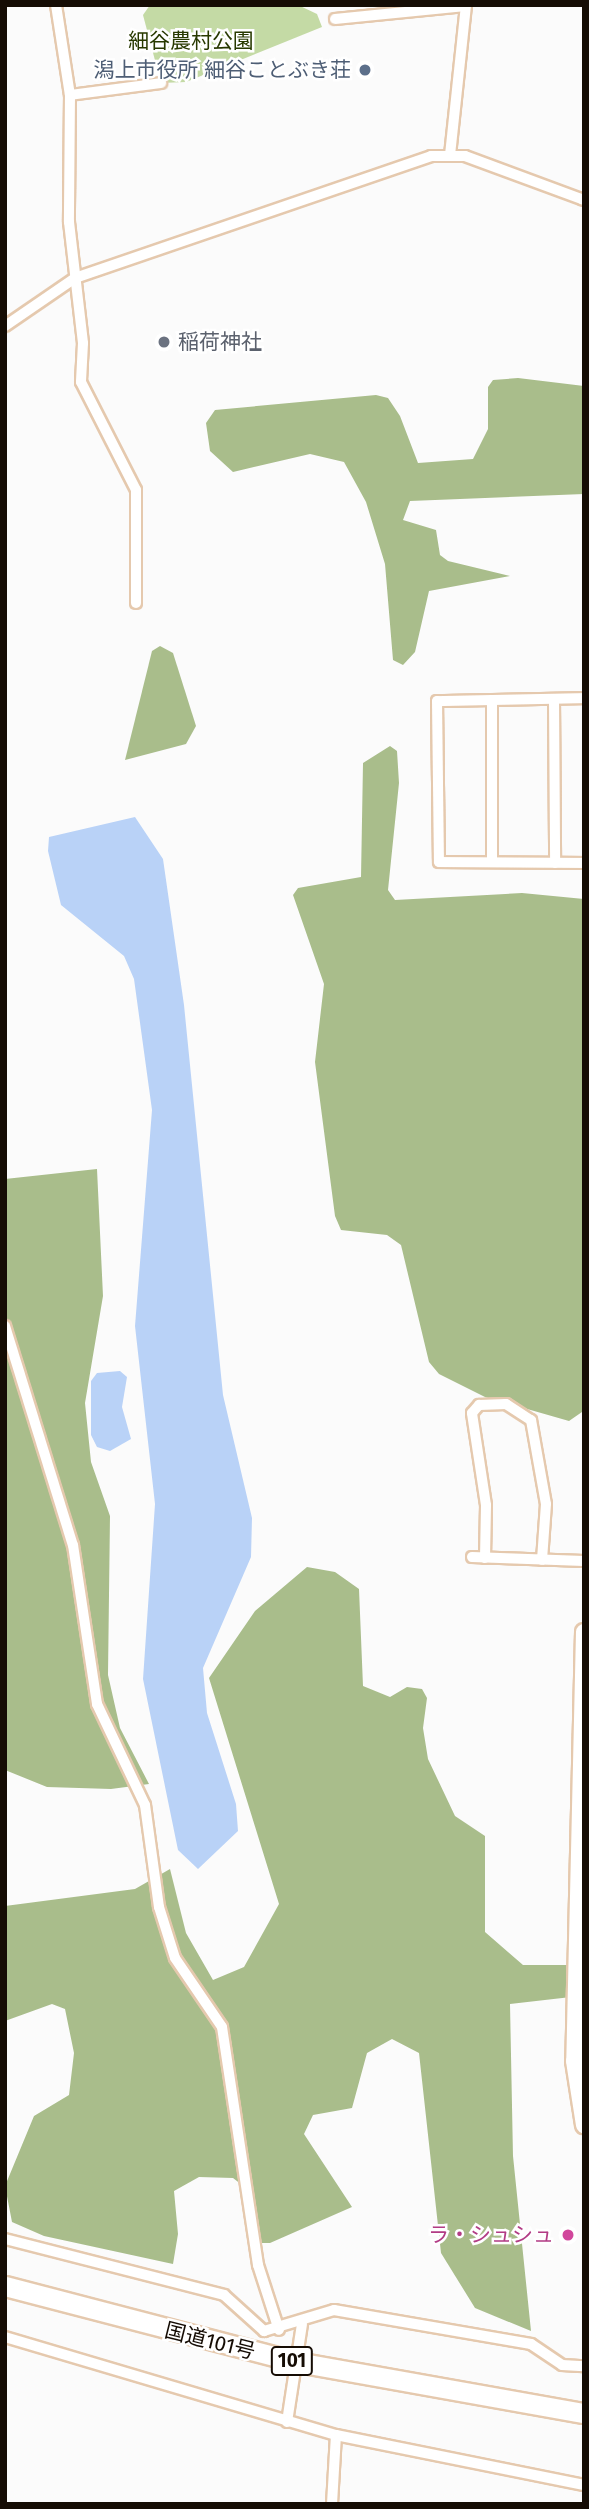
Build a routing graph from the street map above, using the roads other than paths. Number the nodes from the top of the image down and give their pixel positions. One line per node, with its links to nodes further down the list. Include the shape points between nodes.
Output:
1 (56, 5): 5 (street)
2 (466, 6): 3 (street); 6 (street)
3 (335, 19)
4 (161, 83): 5 (street)
5 (71, 95): 8 (street)
6 (450, 155): 7 (street); 8 (street, via 431,156)
7 (584, 200)
8 (75, 278): 9 (street); 10 (street, via 81,382 136,490)
9 (5, 326)
10 (136, 603)
11 (584, 698): 13 (street)
12 (492, 700): 13 (street); 14 (street); 14 (street, via 437,701 439,862)
13 (554, 700): 15 (street)
14 (492, 862): 15 (street)
15 (555, 863): 16 (street)
16 (584, 863)
17 (5, 1326): 27 (street, via 73,1545 97,1704 145,1805 159,1907 175,1958 222,2027 258,2265)
18 (472, 1557): 19 (street)
19 (485, 1558): 20 (street); 20 (street, via 486,1505 472,1413 479,1405 506,1404 531,1420 536,1441 546,1504)
20 (542, 1560): 21 (street)
21 (584, 1561)
22 (584, 1632): 23 (street, via 574,2061)
23 (584, 2125)
24 (5, 2239): 27 (street, via 215,2292 253,2327)
25 (5, 2286): 29 (highway, 国道101号 / 101)
26 (302, 2324): 27 (street); 29 (street); 30 (street, via 334,2310 531,2344 562,2365)
27 (279, 2330)
28 (5, 2337): 32 (street)
29 (297, 2362): 31 (highway, 国道101号 / 101); 32 (street)
30 (584, 2366)
31 (584, 2413)
32 (287, 2422): 33 (street)
33 (336, 2435): 34 (street); 35 (street)
34 (584, 2485)
35 (332, 2504)

